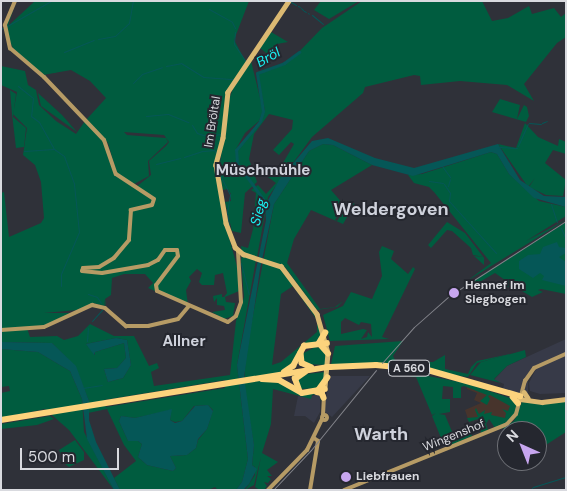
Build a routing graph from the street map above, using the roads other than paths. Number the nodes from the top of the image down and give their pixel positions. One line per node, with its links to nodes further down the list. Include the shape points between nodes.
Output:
1 (15, 1): 4 (main road, via 5,25 10,48 108,144 116,174 152,196 154,202 131,209 129,240 113,259 82,271 102,273 148,265 158,260 165,250 177,250 178,256 156,289)
2 (289, 1): 3 (main road, Im Bröltal, via 231,86 226,101 223,138 216,165 226,223)
3 (238, 251): 4 (main road, via 241,296 234,319 224,321); 6 (main road, via 282,268 305,296)
4 (188, 307): 5 (main road, via 178,319 148,326 126,326 106,308 92,305 44,327)
5 (1, 330)
6 (325, 333): 7 (highway)
7 (323, 344): 8 (highway); 10 (highway, via 308,347 300,355 305,366); 13 (highway, via 303,347 291,368)
8 (328, 353): 15 (main road)
9 (566, 354): 19 (main road, via 534,368 525,380)
10 (318, 368): 11 (highway, A 560); 13 (highway, A 560)
11 (329, 368): 12 (highway, A 560); 19 (highway, A 560, via 376,365 428,370)
12 (307, 372): 14 (highway, A 560); 16 (highway, via 296,378 296,388 301,391)
13 (275, 374): 14 (highway, A 560)
14 (260, 378): 17 (highway, via 279,380 302,393); 22 (highway, A 560)
15 (327, 378): 16 (highway)
16 (322, 389): 17 (highway); 18 (main road)
17 (312, 392): 18 (highway, via 322,393)
18 (324, 398): 23 (main road, via 322,417)
19 (521, 398): 21 (main road); 26 (main road, Wingenshof, via 507,424)
20 (566, 398): 21 (main road); 21 (main road)
21 (529, 400)
22 (1, 421)
23 (314, 438): 24 (main road, via 306,451); 25 (main road, via 318,441)
24 (268, 490)
25 (310, 490)
26 (344, 490)

